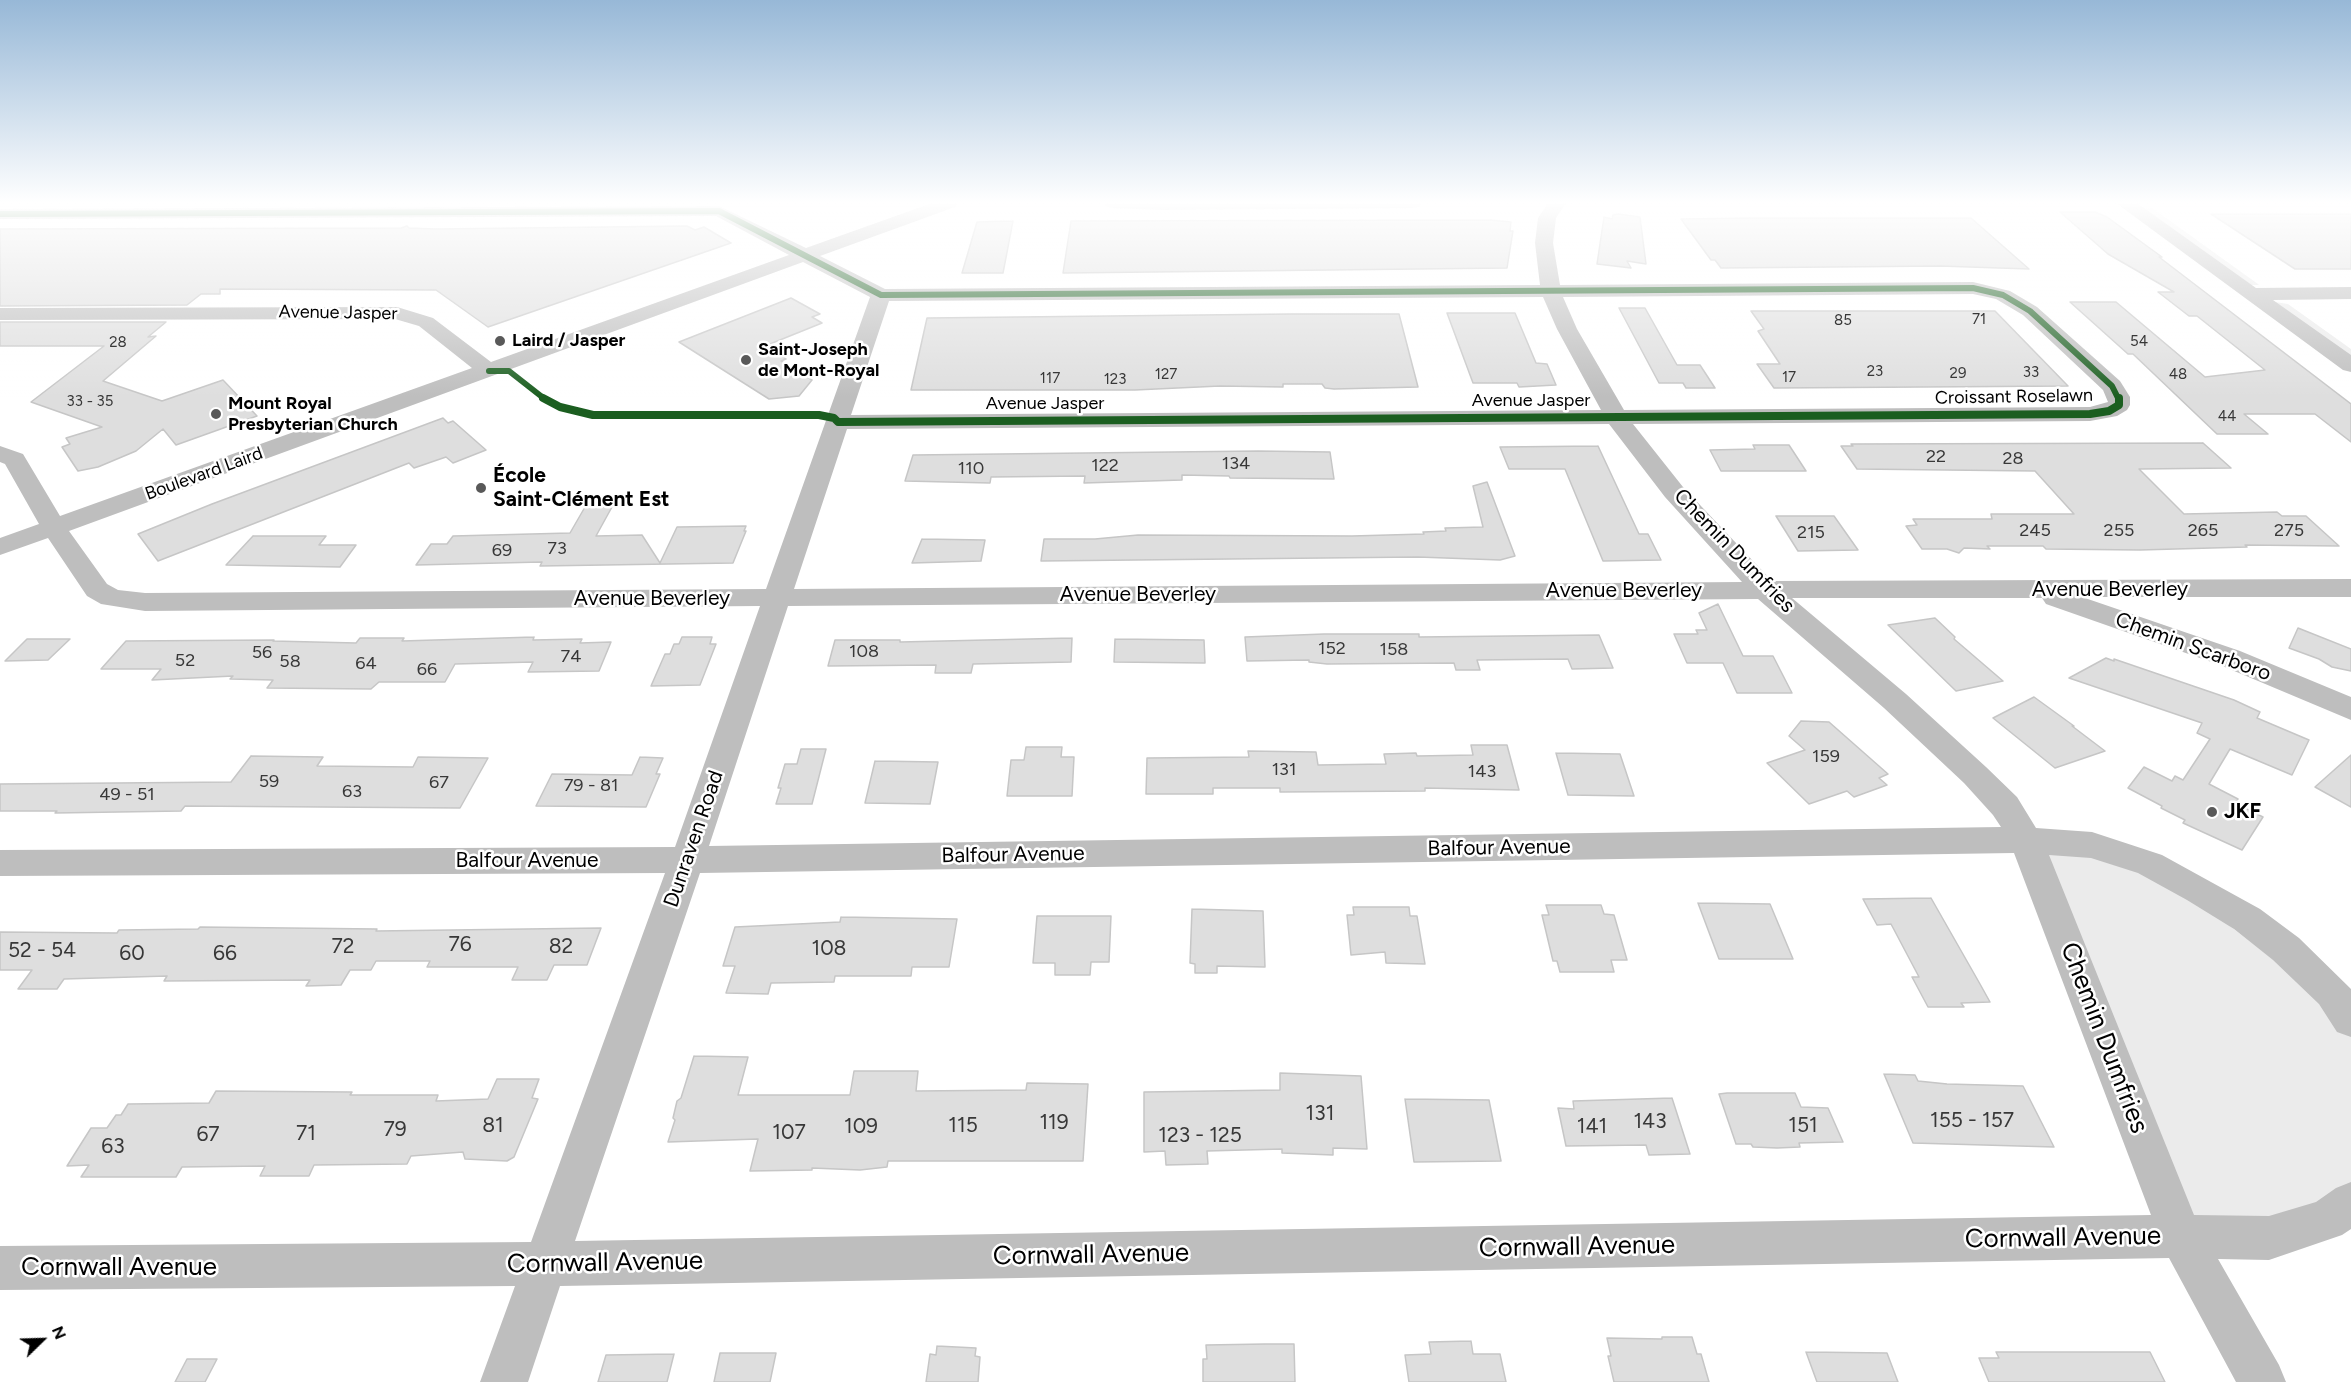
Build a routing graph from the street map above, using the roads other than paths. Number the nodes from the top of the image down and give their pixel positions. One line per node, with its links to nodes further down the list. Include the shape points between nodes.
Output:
1 (730, 267): 14 (street, Boulevard Laird)
2 (768, 267): 14 (street, Boulevard Laird)
3 (828, 267): 11 (street)
4 (1548, 267): 7 (street, Chemin Dumfries)
5 (2214, 267): 10 (street)
6 (2244, 267): 8 (street)
7 (1551, 291): 11 (street); 16 (street, Chemin Dumfries, via 1567,329); 16 (street, Croissant Roselawn, via 1980,290 2002,295 2030,311 2112,386 2119,397 2119,405 2109,411 2090,414)
8 (2280, 293): 9 (street); 10 (street); 13 (street)
9 (2351, 293)
10 (2251, 294): 15 (street)
11 (880, 295): 17 (street, Dunraven Road)
12 (0, 314): 14 (street, Avenue Jasper, via 384,312 419,318)
13 (2351, 343)
14 (480, 364): 19 (street, Boulevard Laird)
15 (2351, 365)
16 (1616, 417): 17 (street, Avenue Jasper); 23 (street, Chemin Dumfries, via 1674,492)
17 (838, 422): 25 (street, Dunraven Road)
18 (0, 453): 19 (street, Avenue Beverley, via 14,459)
19 (49, 519): 20 (street, Boulevard Laird); 21 (street, Boulevard Laird); 25 (street, Avenue Beverley, via 97,590 124,600 193,603)
20 (0, 526)
21 (0, 547)
22 (2351, 588): 24 (street, Avenue Beverley)
23 (1766, 590): 24 (street, Avenue Beverley); 25 (street, Avenue Beverley); 27 (street, Chemin Dumfries, via 1975,775 2005,806)
24 (2034, 590): 26 (street, Chemin Scarboro, via 2230,658)
25 (777, 598): 28 (street, Dunraven Road)
26 (2351, 709)
27 (2026, 840): 28 (street, Balfour Avenue); 30 (street, via 2092,845 2150,864 2199,890 2286,949 2332,993); 32 (street, Chemin Dumfries)
28 (687, 860): 29 (street, Balfour Avenue); 33 (street, Dunraven Road)
29 (0, 863)
30 (2351, 1020)
31 (2351, 1203): 32 (street, via 2327,1220 2269,1238)
32 (2181, 1236): 33 (street, Cornwall Avenue); 36 (street, Chemin Dumfries)
33 (545, 1264): 34 (street, Cornwall Avenue); 35 (street, Dunraven Road)
34 (0, 1268)
35 (504, 1382)
36 (2262, 1382)

